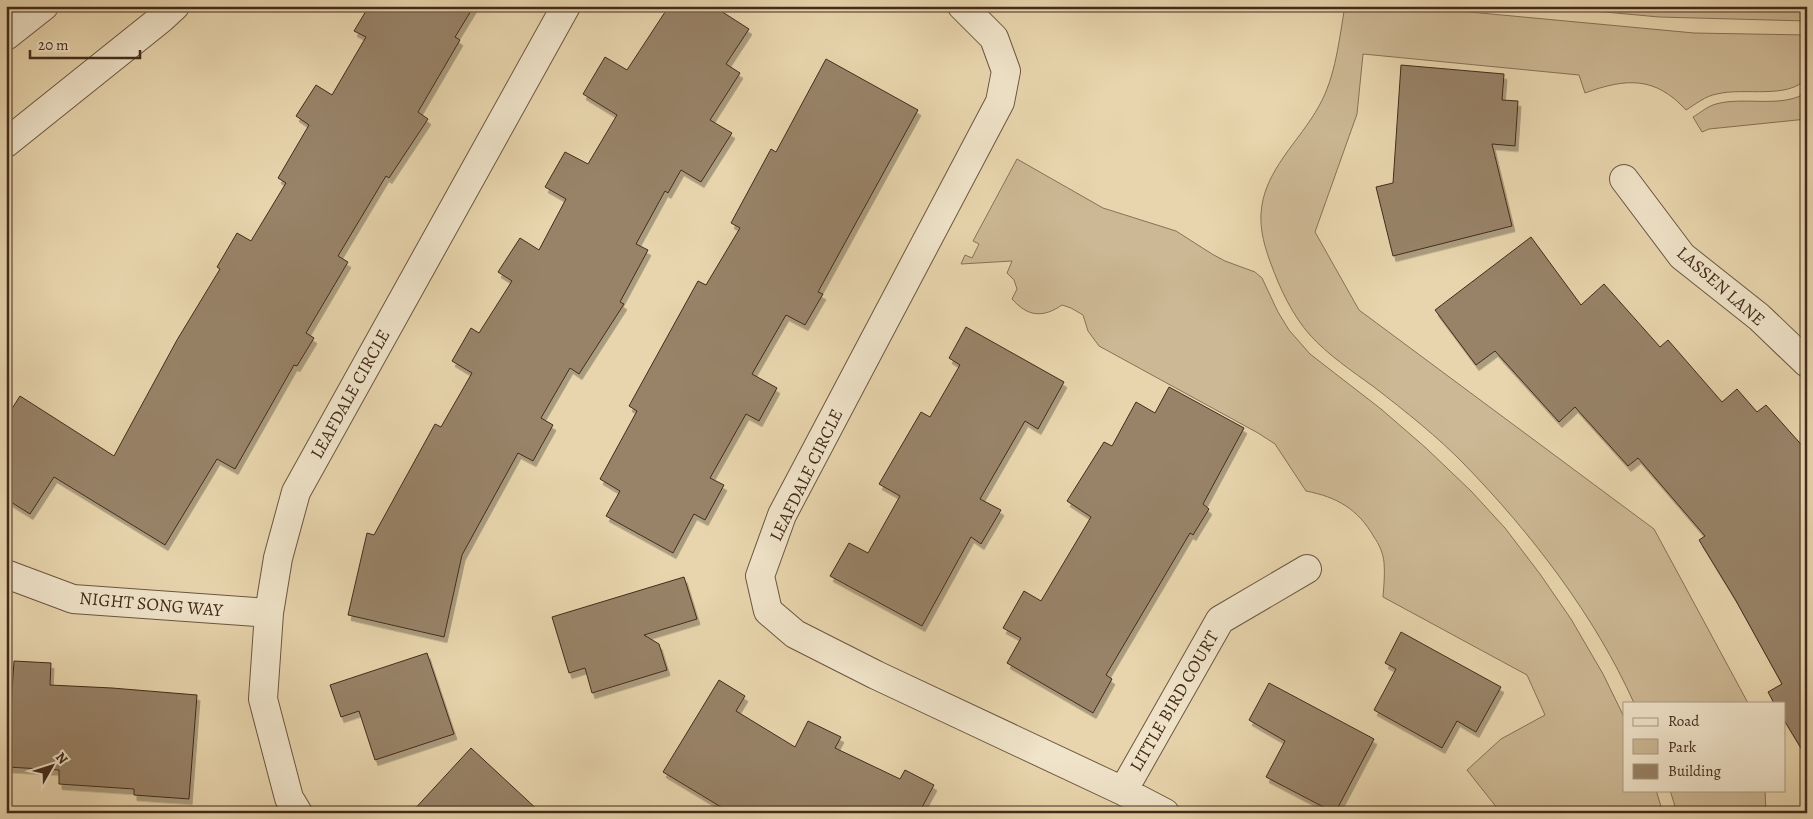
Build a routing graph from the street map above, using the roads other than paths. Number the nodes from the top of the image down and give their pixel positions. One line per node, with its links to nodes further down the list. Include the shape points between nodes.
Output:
1 (44, 6): 5 (street)
2 (175, 6): 6 (street)
3 (566, 6): 11 (street, LEAFDALE CIRCLE, via 296,492 278,558)
4 (962, 6): 12 (street, LEAFDALE CIRCLE, via 994,38 1006,71 1000,102 782,515 760,576 768,611 795,634)
5 (6, 36)
6 (6, 143)
7 (1624, 179): 8 (street, LASSEN LANE, via 1682,256 1759,317)
8 (1807, 363)
9 (1307, 569): 12 (street, LITTLE BIRD COURT, via 1220,620)
10 (6, 574): 11 (street, NIGHT SONG WAY, via 73,599)
11 (269, 613): 13 (street, LEAFDALE CIRCLE, via 263,699 289,798)
12 (1123, 791): 14 (street, LEAFDALE CIRCLE)
13 (298, 813)
14 (1165, 813)

